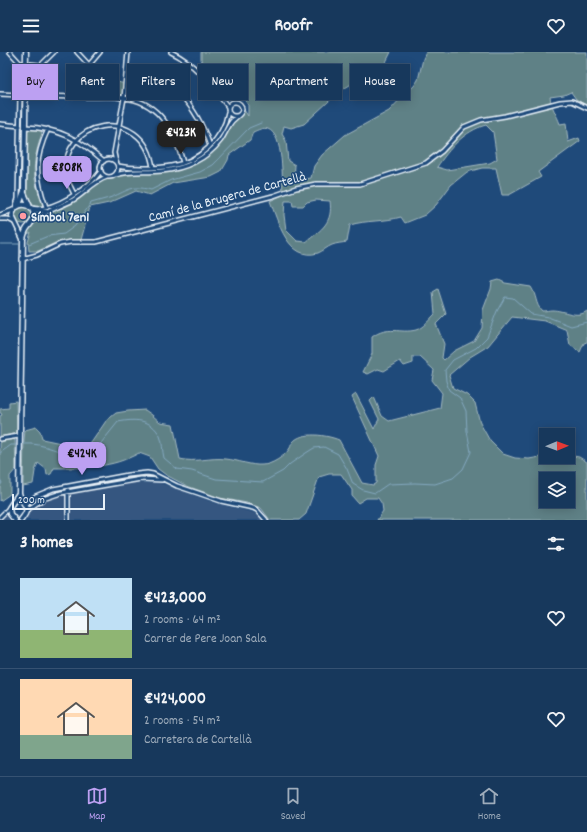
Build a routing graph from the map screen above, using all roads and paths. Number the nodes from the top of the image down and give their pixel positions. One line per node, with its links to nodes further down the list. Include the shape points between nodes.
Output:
1 (10, 52): 8 (street)
2 (26, 52): 9 (main road)
3 (54, 52): 11 (street)
4 (77, 52): 12 (street)
5 (100, 52): 13 (street)
6 (128, 52): 14 (street)
7 (171, 52): 23 (street, via 195,68)
8 (20, 63): 9 (street)
9 (26, 63): 10 (street)
10 (30, 64)
11 (41, 64)
12 (88, 64)
13 (90, 64)
14 (127, 64)
15 (127, 68): 19 (street)
16 (0, 94): 17 (street)
17 (12, 95)
18 (119, 98): 19 (street)
19 (124, 98): 30 (street); 38 (street, via 142,102 163,119 179,146)
20 (20, 100): 29 (street)
21 (26, 100): 29 (main road)
22 (186, 100): 33 (street, via 199,119)
23 (228, 107): 25 (street); 26 (street, via 234,101 240,103 242,108)
24 (587, 108): 58 (street, Camí de la Brugera de Cartellà, via 572,101 560,102 481,120 464,127 442,151 426,163 371,182 316,184 296,188 96,242 60,244)
25 (229, 113): 26 (street); 27 (street); 33 (street, via 222,130)
26 (239, 115): 27 (street)
27 (231, 122): 42 (street, via 211,151 186,167 158,172)
28 (0, 124): 29 (street)
29 (23, 126): 31 (street); 46 (main road); 49 (street)
30 (120, 126): 32 (street, via 94,127); 34 (street); 40 (street, via 144,142)
31 (48, 129): 32 (street); 48 (street, via 39,151 37,166 38,183)
32 (77, 140): 36 (street); 47 (street, via 69,152 66,164 67,178)
33 (210, 146): 38 (street, via 198,156)
34 (114, 153): 35 (street); 37 (street)
35 (109, 159): 36 (street); 37 (street)
36 (104, 161): 41 (street, via 100,166)
37 (116, 162): 39 (street)
38 (183, 163): 40 (street)
39 (118, 167): 40 (street); 42 (street); 43 (street)
40 (153, 168)
41 (101, 172): 44 (street); 45 (street); 47 (street)
42 (126, 172): 43 (street)
43 (116, 175): 44 (street)
44 (107, 177): 45 (street)
45 (97, 181): 51 (street, via 74,199)
46 (24, 191): 49 (main road); 50 (main road)
47 (74, 194): 48 (street)
48 (46, 207): 50 (street)
49 (16, 208): 50 (main road, via 24,204); 52 (street); 55 (main road, via 12,216)
50 (32, 208): 51 (street); 54 (main road)
51 (48, 211): 54 (street)
52 (0, 215)
53 (0, 219): 55 (street, via 8,219)
54 (34, 220): 56 (main road)
55 (15, 223): 56 (main road, via 22,227); 57 (main road)
56 (28, 226): 57 (main road)
57 (23, 239): 58 (main road)
58 (22, 259): 59 (main road)
59 (19, 438): 60 (street); 66 (main road)
60 (0, 439)
61 (151, 473): 62 (street); 63 (street); 64 (street)
62 (151, 479): 63 (street); 65 (street)
63 (163, 480): 75 (street, via 221,501 253,508)
64 (67, 487): 65 (street); 68 (street, via 49,490)
65 (68, 492): 70 (street, via 44,499); 74 (street)
66 (19, 493): 67 (main road); 68 (main road)
67 (14, 502): 68 (main road); 69 (main road)
68 (23, 503): 70 (main road)
69 (10, 506): 71 (street); 72 (main road)
70 (27, 510): 73 (main road)
71 (1, 516): 72 (street)
72 (12, 518): 73 (main road)
73 (23, 518)
74 (68, 520)
75 (266, 520)

